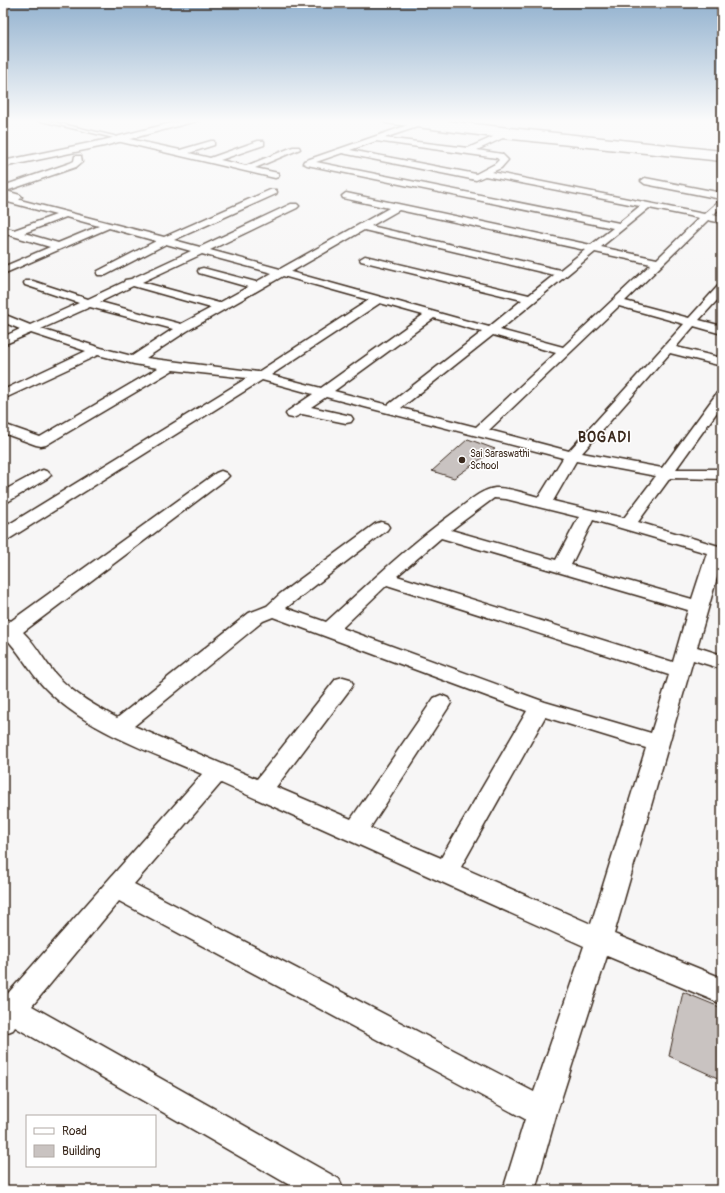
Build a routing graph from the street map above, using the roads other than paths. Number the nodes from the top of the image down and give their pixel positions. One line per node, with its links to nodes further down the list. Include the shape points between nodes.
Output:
1 (42, 176): 6 (street)
2 (370, 176): 8 (street)
3 (479, 176): 8 (street)
4 (484, 176): 14 (street)
5 (644, 181): 10 (street)
6 (3, 189)
7 (273, 192): 24 (street)
8 (457, 193): 20 (street)
9 (346, 196): 15 (street)
10 (722, 196)
11 (6, 199): 16 (street)
12 (722, 201): 17 (street)
13 (294, 206): 27 (street)
14 (646, 206): 17 (street); 20 (street)
15 (398, 207): 21 (street); 26 (street)
16 (66, 214): 19 (street); 23 (street)
17 (706, 217): 18 (street); 29 (street)
18 (722, 220)
19 (109, 225): 24 (street); 25 (street)
20 (620, 226): 26 (street)
21 (362, 227): 32 (street); 33 (street)
22 (3, 230): 23 (street)
23 (15, 233): 25 (street)
24 (165, 240): 27 (street); 35 (street, via 102,273)
25 (60, 247): 30 (street)
26 (594, 248): 29 (street); 33 (street)
27 (202, 251): 32 (street); 35 (street)
28 (365, 259): 38 (street)
29 (659, 263): 40 (street)
30 (3, 271)
31 (203, 271): 36 (street)
32 (280, 273): 36 (street); 39 (street)
33 (562, 274): 38 (street)
34 (30, 283): 41 (street)
35 (132, 283): 41 (street); 42 (street)
36 (258, 286): 42 (street)
37 (721, 291): 45 (street)
38 (531, 299): 49 (street)
39 (377, 300): 43 (street); 57 (street)
40 (616, 302): 45 (street); 53 (street)
41 (89, 303): 46 (street); 47 (street)
42 (221, 307): 46 (street)
43 (431, 315): 49 (street); 59 (street)
44 (3, 318): 47 (street)
45 (691, 322): 48 (street); 51 (street)
46 (183, 328): 54 (street)
47 (30, 329): 50 (street); 52 (street)
48 (722, 330)
49 (490, 332): 53 (street); 61 (street)
50 (3, 341)
51 (668, 348): 55 (street); 65 (street)
52 (97, 351): 54 (street); 58 (street)
53 (564, 351): 64 (street)
54 (134, 360): 56 (street)
55 (722, 362)
56 (170, 366): 57 (street); 63 (street, via 41,442)
57 (260, 376): 59 (street); 76 (street)
58 (6, 391)
59 (323, 391): 61 (street); 62 (street, via 296,412)
60 (722, 396): 66 (street)
61 (392, 408): 64 (street)
62 (346, 419)
63 (3, 428)
64 (478, 432): 65 (street)
65 (572, 456): 66 (street); 71 (street)
66 (666, 473): 67 (street); 73 (street)
67 (722, 474)
68 (43, 475): 70 (street)
69 (221, 476): 82 (street)
70 (3, 498)
71 (544, 504): 72 (street); 75 (street, via 506,494 488,495)
72 (588, 514): 73 (street); 78 (street)
73 (628, 524): 77 (street)
74 (381, 527): 81 (street)
75 (438, 532): 78 (street); 79 (street)
76 (3, 535)
77 (719, 552): 80 (street)
78 (561, 567): 80 (street)
79 (384, 578): 83 (street); 84 (street)
80 (698, 607): 84 (street)
81 (273, 610): 83 (street); 89 (street, via 256,617)
82 (7, 628): 89 (street, via 22,642 51,682 81,708)
83 (328, 631): 88 (street)
84 (683, 661): 85 (street); 90 (street)
85 (722, 662)
86 (343, 684): 92 (street)
87 (441, 703): 93 (street)
88 (540, 708): 90 (street); 94 (street)
89 (118, 728): 91 (street)
90 (658, 743): 96 (street)
91 (217, 772): 92 (street); 95 (street)
92 (261, 791): 93 (street)
93 (355, 832): 94 (street)
94 (446, 872): 96 (street)
95 (116, 887): 98 (street); 99 (street)
96 (599, 940): 97 (street); 99 (street)
97 (722, 991)
98 (7, 1015): 100 (street)
99 (542, 1112): 101 (street)
100 (328, 1190)
101 (519, 1190)

